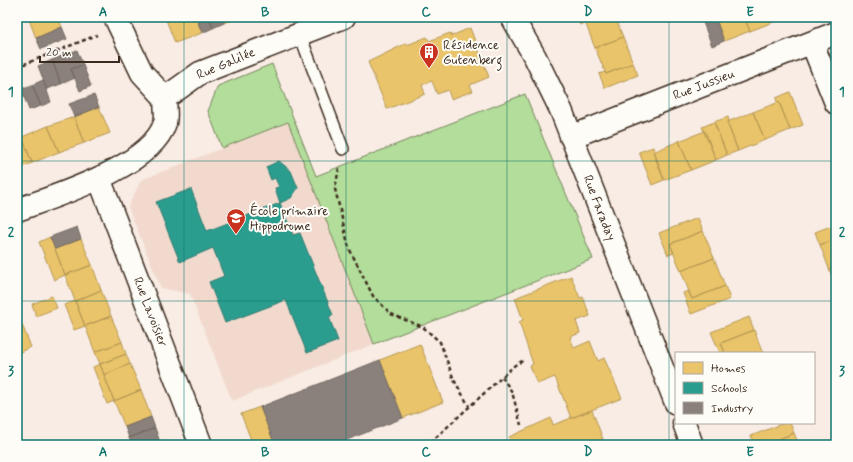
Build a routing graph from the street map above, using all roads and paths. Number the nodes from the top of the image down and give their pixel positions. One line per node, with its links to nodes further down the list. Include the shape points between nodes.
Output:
1 (344, 17): 5 (street, Rue Galilée)
2 (512, 17): 10 (street, Rue Faraday, via 535,57)
3 (117, 22): 7 (path); 8 (street, via 142,73)
4 (836, 33): 6 (street, Rue Jussieu)
5 (300, 35): 8 (street, Rue Galilée, via 200,73); 11 (lane)
6 (812, 43): 9 (street); 10 (street, Rue Jussieu)
7 (17, 67)
8 (165, 98): 12 (street, via 165,123 148,146 130,162)
9 (836, 103)
10 (571, 137): 16 (street, Rue Faraday)
11 (343, 150): 17 (path, via 335,189 349,248 373,296 391,314 423,327 440,342 454,380)
12 (99, 178): 13 (street); 20 (street, Rue Lavoisier)
13 (17, 210)
14 (524, 360): 15 (path, via 515,364)
15 (502, 377): 17 (path); 19 (path, via 512,392)
16 (675, 400)
17 (469, 406): 21 (path, via 433,440)
18 (684, 424): 22 (street)
19 (521, 425)
20 (201, 445)
21 (424, 445)
22 (692, 445)

